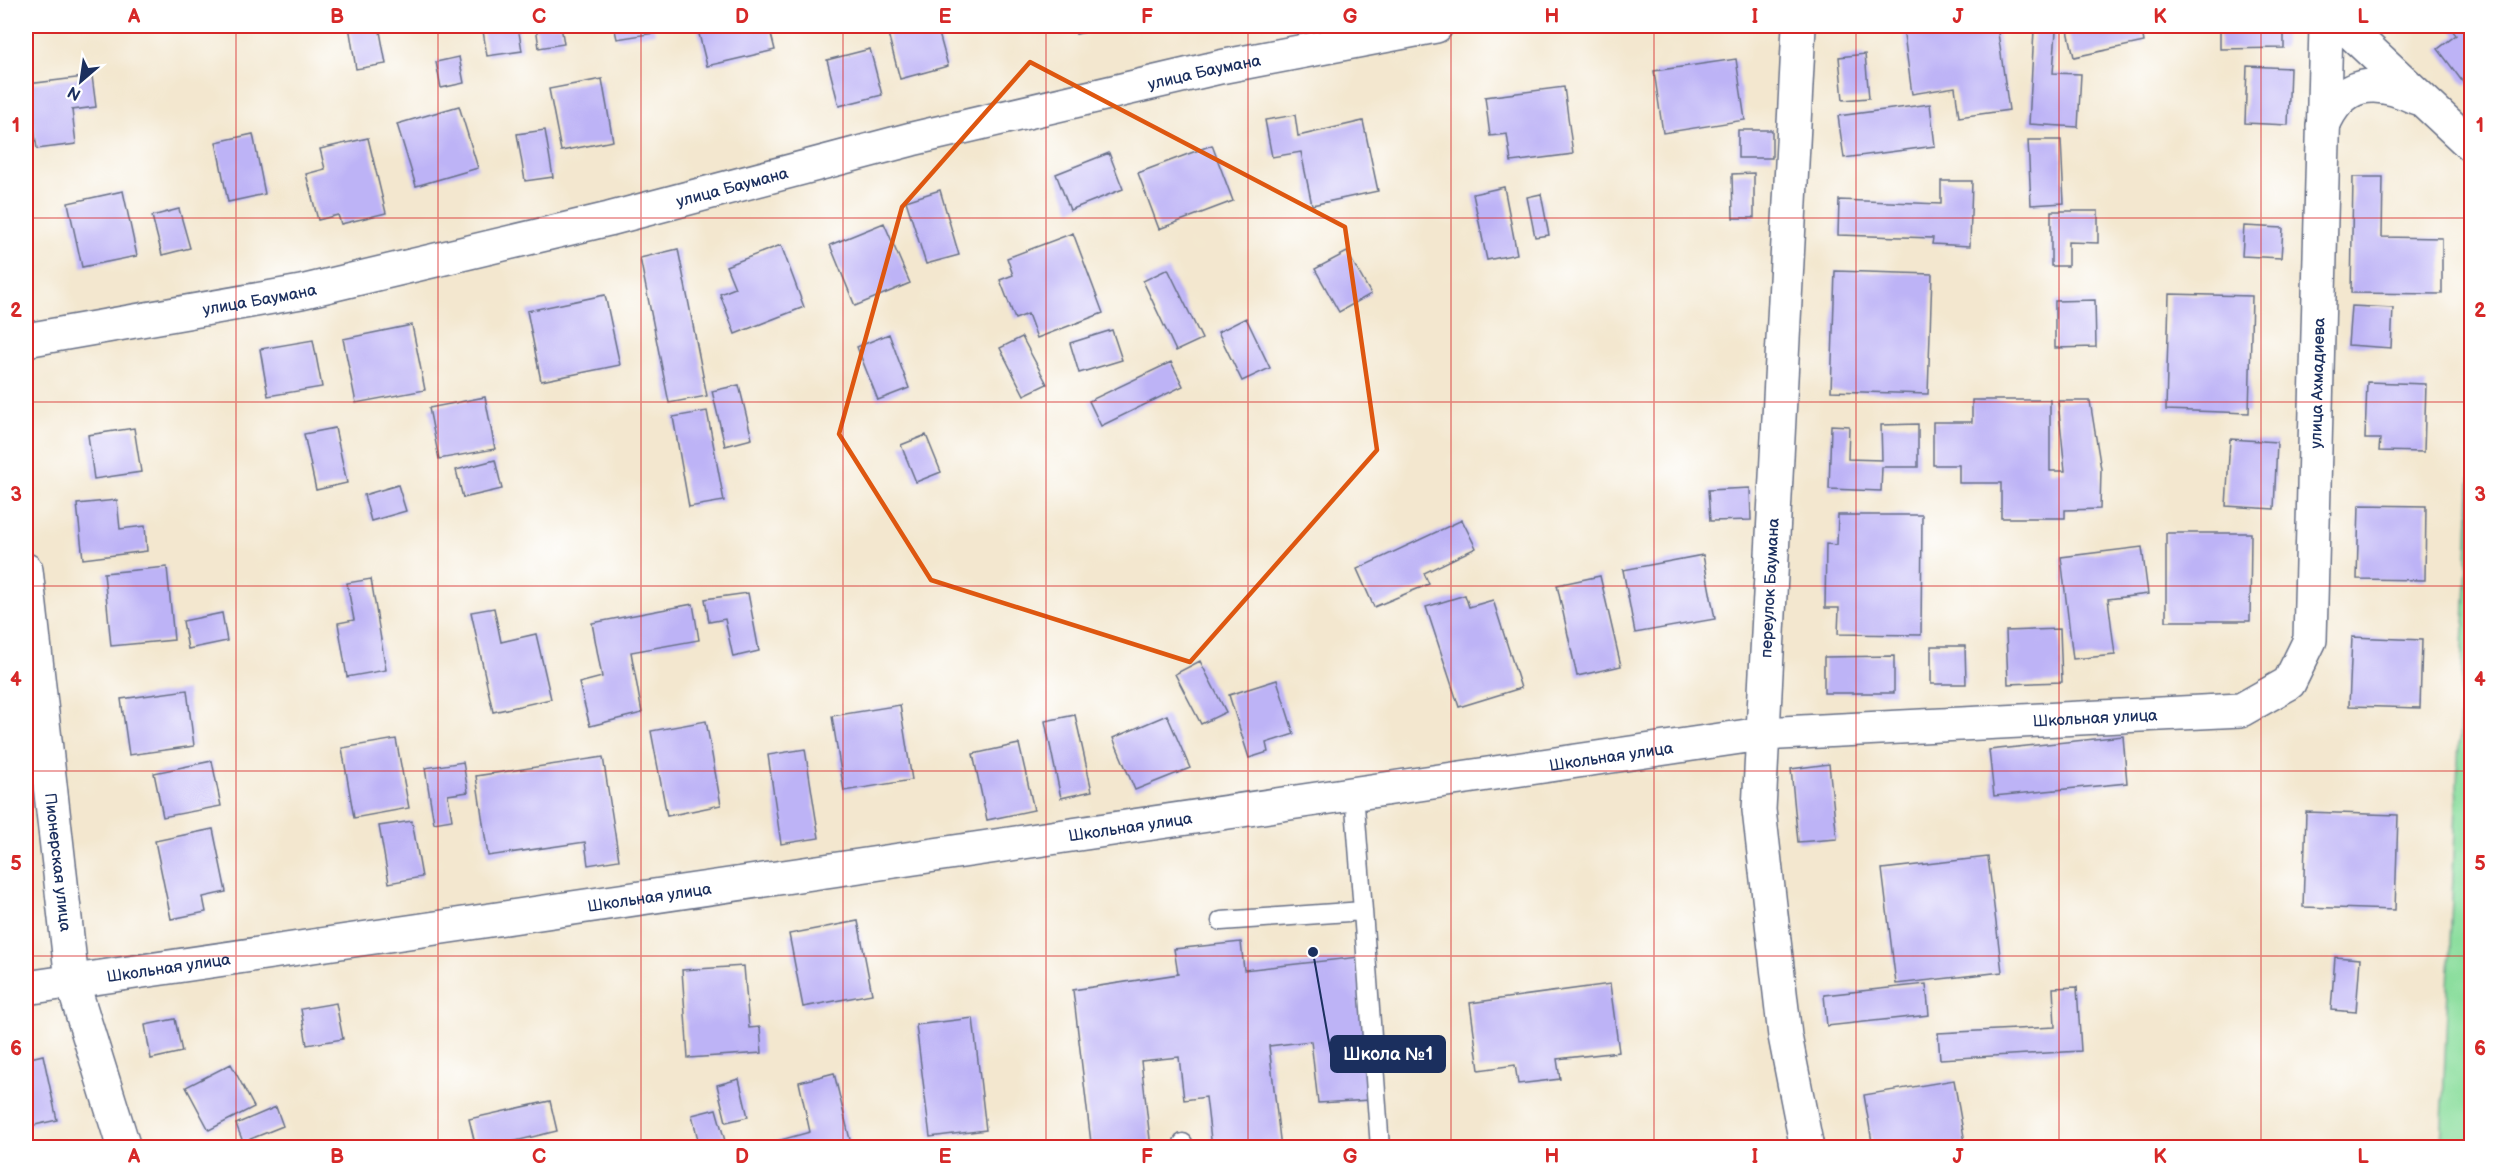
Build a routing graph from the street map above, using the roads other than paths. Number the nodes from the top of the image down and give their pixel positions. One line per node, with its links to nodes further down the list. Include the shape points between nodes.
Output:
1 (1436, 26): 8 (street, улица Баумана, via 1220,67 935,133 609,219 302,292)
2 (1799, 26): 11 (street, переулок Баумана)
3 (2326, 26): 6 (street, улица Ахмадиева)
4 (2344, 26): 5 (street)
5 (2424, 101): 6 (street, via 2379,86 2357,88 2340,98); 7 (street)
6 (2323, 126): 10 (street, улица Ахмадиева, via 2310,640 2289,683)
7 (2472, 146)
8 (26, 340)
9 (26, 570): 15 (street, Пионерская улица)
10 (2241, 710): 11 (street, Школьная улица)
11 (1761, 734): 12 (street, Школьная улица); 19 (street, переулок Баумана, via 1759,810 1785,1036)
12 (1354, 794): 13 (lane); 15 (street, Школьная улица)
13 (1363, 911): 14 (lane); 18 (lane)
14 (1221, 921)
15 (72, 981): 16 (street, Школьная улица); 17 (street, Пионерская улица)
16 (26, 988)
17 (124, 1148)
18 (1380, 1148)
19 (1807, 1148)

